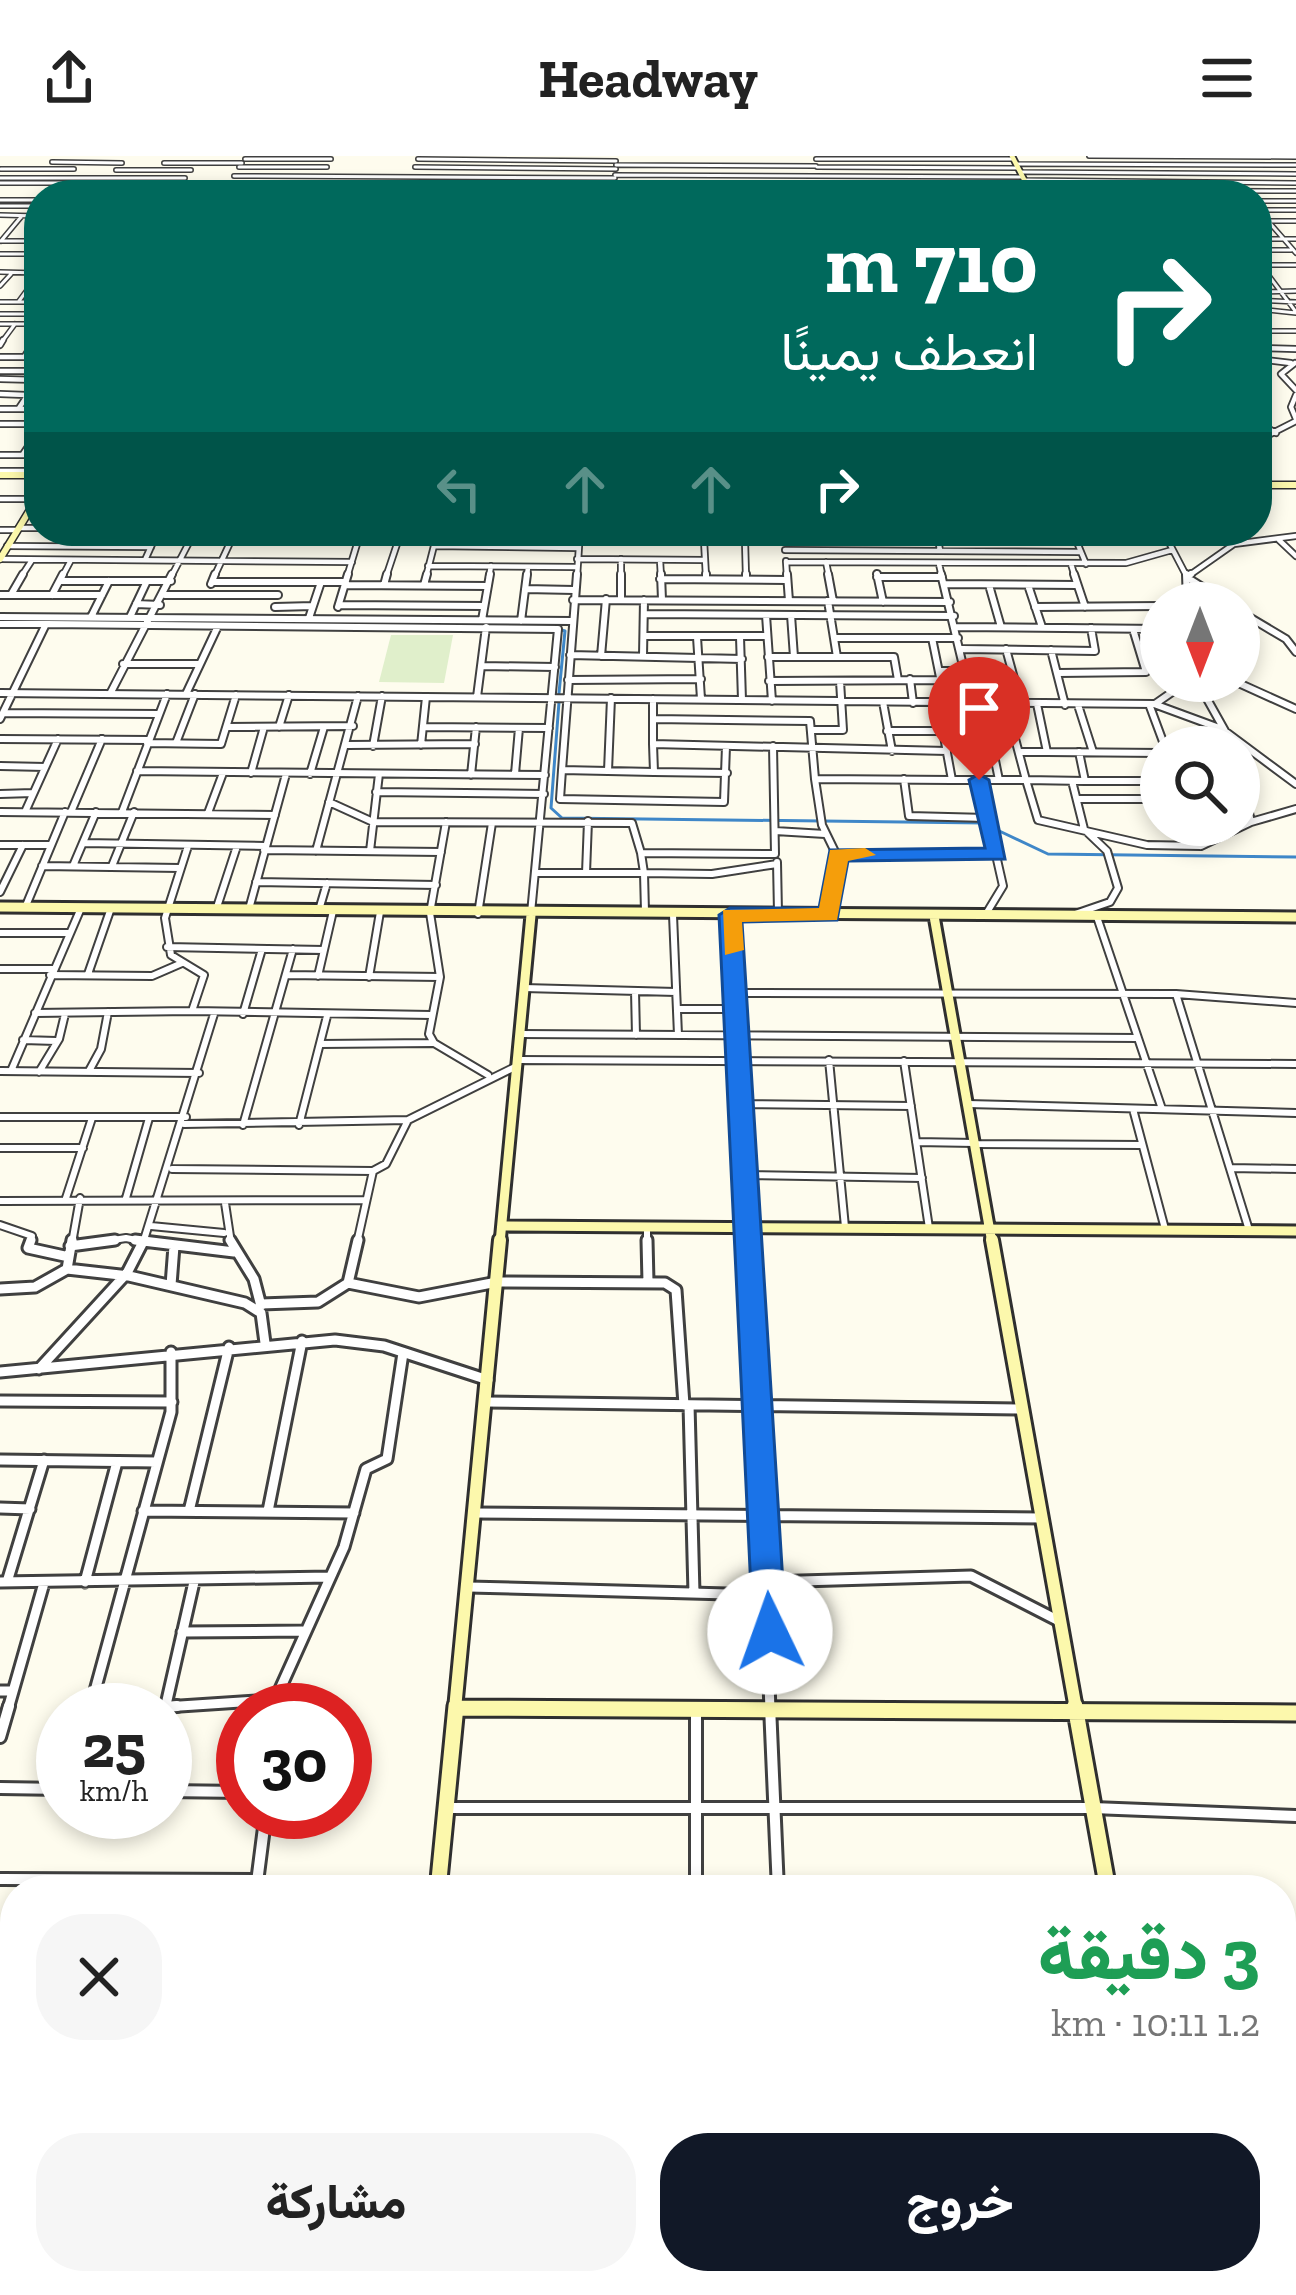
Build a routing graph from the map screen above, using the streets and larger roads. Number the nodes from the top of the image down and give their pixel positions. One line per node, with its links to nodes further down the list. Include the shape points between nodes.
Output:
1 (13, 156): 40 (street)
2 (57, 156): 24 (street)
3 (127, 156): 28 (street)
4 (143, 156): 54 (street)
5 (168, 156): 29 (street)
6 (682, 156): 36 (street)
7 (742, 156): 39 (street)
8 (1114, 156): 9 (street); 32 (street, via 1089,156); 33 (street)
9 (1159, 156): 10 (street)
10 (1168, 156): 11 (street); 35 (street)
11 (1217, 156): 12 (street); 37 (street)
12 (1256, 156): 21 (street)
13 (888, 157): 14 (street); 27 (street); 45 (street)
14 (948, 157): 15 (street); 46 (street)
15 (982, 157): 77 (street)
16 (28, 158): 49 (street)
17 (332, 158): 23 (street); 42 (street)
18 (419, 158): 19 (street); 43 (street)
19 (489, 158): 20 (street); 44 (street)
20 (547, 158): 22 (street); 47 (street)
21 (1294, 159): 38 (street)
22 (570, 160): 52 (street); 57 (street)
23 (243, 161): 31 (street); 41 (street); 67 (street)
24 (52, 162): 25 (street); 50 (street)
25 (80, 162): 26 (street); 51 (street)
26 (107, 162): 28 (street); 87 (street)
27 (816, 162): 39 (street); 45 (street); 73 (street)
28 (122, 163): 53 (street)
29 (164, 163): 30 (street); 55 (street)
30 (196, 163): 31 (street); 56 (street)
31 (223, 163): 91 (street)
32 (1093, 164): 33 (street); 59 (street); 77 (street)
33 (1119, 164): 34 (street)
34 (1166, 164): 35 (street); 61 (street)
35 (1174, 164): 37 (street)
36 (682, 165): 39 (street); 57 (street); 65 (street)
37 (1223, 165): 38 (street); 62 (street)
38 (1262, 165): 64 (street)
39 (743, 166): 66 (street)
40 (1, 167): 49 (street)
41 (269, 167): 42 (street); 68 (street)
42 (327, 167): 70 (street)
43 (415, 167): 44 (street); 72 (street)
44 (489, 167): 47 (street); 79 (street)
45 (890, 167): 46 (street); 74 (street)
46 (952, 167): 48 (street); 75 (street)
47 (545, 168): 52 (street); 80 (street)
48 (985, 168): 76 (street); 77 (street)
49 (18, 169): 50 (street)
50 (47, 169): 51 (street)
51 (74, 169): 86 (street)
52 (568, 169): 57 (street); 81 (street)
53 (116, 170): 54 (street); 82 (street)
54 (132, 170): 55 (street)
55 (159, 170): 56 (street)
56 (191, 170): 90 (street)
57 (615, 172): 65 (street); 83 (street)
58 (1081, 172): 59 (street); 77 (street); 104 (street)
59 (1098, 172): 60 (street)
60 (1147, 173): 61 (street); 105 (street)
61 (1172, 173): 62 (street)
62 (1229, 173): 63 (street); 106 (street)
63 (1252, 173): 64 (street); 107 (street)
64 (1269, 173): 78 (street)
65 (682, 175): 66 (street); 97 (street)
66 (742, 175): 73 (street); 98 (street)
67 (234, 176): 68 (street); 92 (street)
68 (264, 176): 69 (street)
69 (285, 176): 70 (street); 93 (street)
70 (323, 176): 71 (street)
71 (347, 176): 72 (street); 94 (street)
72 (412, 176): 79 (street); 95 (street)
73 (819, 176): 74 (street); 99 (street)
74 (893, 176): 75 (street); 100 (street)
75 (955, 176): 76 (street); 101 (street)
76 (992, 176): 77 (street); 102 (street)
77 (1022, 176): 103 (street)
78 (1295, 176)
79 (488, 177): 80 (street); 96 (street)
80 (543, 177): 81 (street)
81 (566, 177): 83 (street)
82 (110, 178): 88 (street); 89 (street)
83 (593, 178)
84 (0, 180): 85 (street)
85 (55, 180): 86 (street)
86 (68, 180)
87 (95, 180)
88 (99, 180)
89 (125, 180)
90 (184, 180)
91 (212, 180)
92 (232, 180)
93 (282, 180)
94 (345, 180)
95 (411, 180)
96 (487, 180)
97 (682, 180)
98 (742, 180)
99 (820, 180)
100 (894, 180)
101 (958, 180)
102 (994, 180)
103 (1072, 180)
104 (1085, 180)
105 (1151, 180)
106 (1234, 180)
107 (1257, 180)
108 (1274, 201): 109 (street)
109 (1296, 201)
110 (0, 215): 111 (street)
111 (22, 216): 113 (street)
112 (0, 224): 113 (street)
113 (15, 224): 116 (street)
114 (1272, 225): 118 (street)
115 (0, 233): 116 (street)
116 (8, 233): 120 (street)
117 (1272, 239): 118 (street)
118 (1284, 239): 119 (street); 121 (street)
119 (1296, 239)
120 (1, 241)
121 (1295, 251)
122 (0, 254): 123 (street)
123 (12, 254): 124 (street); 125 (street)
124 (24, 254)
125 (0, 271): 126 (street)
126 (12, 272): 127 (street); 129 (street)
127 (24, 272)
128 (1272, 284): 132 (street)
129 (0, 286)
130 (1296, 290): 132 (street)
131 (1272, 291): 132 (street)
132 (1278, 291): 135 (street)
133 (24, 294): 137 (street)
134 (1272, 300): 135 (street)
135 (1284, 300): 139 (street); 140 (street)
136 (0, 302): 137 (street)
137 (18, 302): 138 (street)
138 (24, 302)
139 (1296, 302)
140 (1296, 313)
141 (0, 324): 142 (street)
142 (15, 324): 143 (street); 144 (street)
143 (24, 324)
144 (0, 345)
145 (0, 357): 146 (street)
146 (24, 357)
147 (1296, 363): 148 (street, via 1281,374)
148 (1296, 393): 153 (street)
149 (24, 400): 151 (street)
150 (0, 409): 151 (street)
151 (18, 409): 152 (street)
152 (24, 409)
153 (1296, 420): 158 (street)
154 (0, 424): 155 (street)
155 (9, 424): 156 (street); 160 (street)
156 (24, 426)
157 (1272, 431): 158 (street)
158 (1276, 433): 159 (street)
159 (1272, 435)
160 (0, 436)
161 (24, 452): 163 (street)
162 (0, 455): 163 (street)
163 (22, 455)
164 (4, 499): 165 (street)
165 (0, 512)
166 (24, 519): 167 (street)
167 (18, 529): 168 (street); 169 (street); 173 (street)
168 (24, 529)
169 (0, 530)
170 (1296, 536): 171 (street)
171 (1277, 539): 172 (street); 200 (street)
172 (1272, 540)
173 (6, 544): 201 (street)
174 (103, 546): 191 (street)
175 (188, 546): 206 (street)
176 (230, 546): 207 (street)
177 (357, 546): 210 (street)
178 (397, 546): 240 (street)
179 (434, 546): 192 (street); 220 (street)
180 (516, 546): 192 (street)
181 (578, 546): 213 (street)
182 (704, 546): 209 (street)
183 (746, 546): 227 (street)
184 (785, 546): 193 (street)
185 (901, 546): 194 (street)
186 (939, 546): 196 (street)
187 (963, 546): 197 (street)
188 (1077, 546): 199 (street)
189 (1170, 546): 195 (street)
190 (1231, 546): 224 (street)
191 (151, 547): 205 (street)
192 (508, 547)
193 (785, 550): 194 (street); 211 (street)
194 (902, 550): 196 (street); 215 (street)
195 (1172, 550): 219 (street, via 1136,562); 224 (street)
196 (940, 551): 197 (street)
197 (964, 551): 198 (street)
198 (1004, 552): 199 (street); 217 (street)
199 (1079, 552): 219 (street)
200 (1296, 556)
201 (0, 559): 202 (street)
202 (33, 559): 204 (street); 249 (street)
203 (621, 559): 208 (street); 213 (street); 257 (street)
204 (71, 560): 205 (street); 228 (street)
205 (145, 560): 206 (street)
206 (181, 560): 207 (street); 233 (street)
207 (224, 560): 210 (street); 234 (street)
208 (660, 560): 209 (street); 225 (street)
209 (705, 560): 226 (street)
210 (352, 562): 239 (street)
211 (786, 562): 212 (street); 229 (street)
212 (826, 562): 214 (street); 264 (street)
213 (577, 563): 222 (street); 247 (street)
214 (875, 563): 215 (street); 223 (street)
215 (904, 563): 216 (street)
216 (939, 563): 217 (street); 230 (street)
217 (1007, 564): 218 (street)
218 (1071, 564): 219 (street); 244 (street)
219 (1086, 564)
220 (428, 566): 221 (street); 241 (street)
221 (491, 566): 222 (street); 245 (street)
222 (528, 567): 246 (street)
223 (877, 577): 230 (street); 266 (street)
224 (1187, 577): 237 (street); 238 (street)
225 (660, 579): 226 (street); 259 (street)
226 (706, 579): 227 (street)
227 (746, 579): 229 (street)
228 (60, 580): 231 (street); 250 (street)
229 (788, 580): 263 (street)
230 (943, 580): 242 (street); 267 (street)
231 (109, 581): 232 (street); 251 (street)
232 (147, 581): 233 (street); 268 (street)
233 (171, 581): 252 (street)
234 (212, 582): 235 (street); 254 (street)
235 (282, 582): 236 (street); 253 (street)
236 (321, 582): 239 (street); 271 (street)
237 (1187, 582)
238 (1195, 582)
239 (346, 584): 240 (street); 270 (street)
240 (384, 585): 241 (street)
241 (424, 585): 245 (street)
242 (989, 585): 243 (street); 301 (street)
243 (1028, 585): 244 (street); 274 (street)
244 (1077, 585): 276 (street)
245 (488, 586): 272 (street)
246 (525, 589): 247 (street); 293 (street)
247 (574, 590): 256 (street)
248 (0, 595): 249 (street)
249 (12, 595): 250 (street)
250 (52, 595): 251 (street)
251 (102, 595): 286 (street)
252 (165, 595): 254 (street); 269 (street)
253 (278, 595): 254 (street); 273 (street)
254 (206, 596)
255 (606, 599): 256 (street); 257 (street); 319 (street)
256 (573, 600): 294 (street)
257 (620, 600): 258 (street)
258 (644, 600): 259 (street); 277 (street)
259 (662, 600): 260 (street)
260 (696, 601): 261 (street); 278 (street)
261 (724, 601): 262 (street); 279 (street)
262 (776, 601): 263 (street); 281 (street)
263 (789, 601): 264 (street)
264 (831, 601): 265 (street); 283 (street)
265 (866, 602): 266 (street); 284 (street)
266 (883, 602): 267 (street)
267 (950, 602): 285 (street)
268 (136, 604): 269 (street); 287 (street)
269 (160, 604): 288 (street)
270 (339, 605): 272 (street); 291 (street)
271 (313, 606): 273 (street); 290 (street)
272 (484, 606): 295 (street)
273 (275, 607): 289 (street)
274 (1035, 607): 276 (street); 302 (street)
275 (1140, 607): 276 (street)
276 (1085, 608)
277 (644, 614): 278 (street); 306 (street)
278 (697, 614): 279 (street)
279 (724, 614): 280 (street)
280 (766, 615): 281 (street); 307 (street)
281 (777, 615): 282 (street)
282 (791, 615): 283 (street); 323 (street)
283 (831, 615): 284 (street); 310 (street)
284 (867, 615): 285 (street)
285 (953, 616): 300 (street)
286 (91, 617): 287 (street); 292 (street)
287 (130, 617): 288 (street)
288 (155, 617): 289 (street); 298 (street)
289 (271, 618): 290 (street)
290 (309, 618): 291 (street)
291 (334, 619): 295 (street)
292 (0, 620): 297 (street)
293 (521, 621): 294 (street); 295 (street)
294 (571, 621): 318 (street)
295 (484, 624): 299 (street); 329 (street); 330 (street, via 558,629)
296 (1260, 624): 317 (street)
297 (46, 625): 298 (street); 341 (street)
298 (150, 625): 299 (street); 327 (street)
299 (218, 626): 328 (street)
300 (956, 627): 301 (street); 313 (street)
301 (1001, 627): 302 (street)
302 (1042, 627): 303 (street)
303 (1091, 628): 304 (street); 316 (street, via 1095,651)
304 (1133, 629): 305 (street); 332 (street, via 1146,672)
305 (1140, 629)
306 (644, 636): 308 (street); 320 (street)
307 (767, 636): 309 (street); 322 (street)
308 (697, 637): 309 (street); 321 (street)
309 (740, 637): 326 (street)
310 (835, 638): 311 (street); 324 (street)
311 (888, 638): 312 (street); 325 (street)
312 (932, 638): 313 (street); 333 (street)
313 (958, 638): 314 (street)
314 (962, 649): 315 (street); 331 (street)
315 (1006, 649): 316 (street); 368 (street)
316 (1051, 650): 332 (street)
317 (1296, 652)
318 (570, 656): 319 (street); 335 (street)
319 (601, 656): 320 (street)
320 (643, 656): 321 (street)
321 (700, 657): 326 (street); 334 (street)
322 (769, 657): 323 (street); 338 (street)
323 (794, 657): 324 (street)
324 (837, 657): 325 (street)
325 (894, 657): 336 (street)
326 (742, 658): 358 (street)
327 (123, 664): 328 (street); 343 (street)
328 (198, 664): 345 (street)
329 (481, 666): 330 (street); 352 (street)
330 (555, 667): 353 (street)
331 (967, 671): 333 (street); 366 (street)
332 (1058, 674): 371 (street)
333 (939, 675): 337 (street); 365 (street)
334 (701, 679): 335 (street); 357 (street)
335 (568, 680): 354 (street)
336 (898, 680): 337 (street); 339 (street)
337 (910, 680): 364 (street)
338 (770, 681): 339 (street); 359 (street)
339 (840, 681): 361 (street)
340 (0, 693): 341 (street)
341 (11, 693): 343 (street); 375 (street)
342 (1260, 693): 373 (street)
343 (110, 694): 344 (street)
344 (166, 694): 345 (street); 374 (street)
345 (186, 694): 346 (street)
346 (195, 694): 347 (street); 399 (street)
347 (236, 695): 348 (street); 382 (street)
348 (289, 695): 349 (street); 384 (street)
349 (358, 696): 350 (street); 379 (street)
350 (382, 696): 351 (street); 404 (street)
351 (425, 697): 352 (street); 386 (street)
352 (478, 697): 353 (street)
353 (552, 698): 354 (street); 389 (street)
354 (569, 698): 355 (street); 419 (street)
355 (611, 698): 356 (street); 420 (street)
356 (653, 699): 357 (street); 376 (street)
357 (705, 699): 358 (street); 377 (street)
358 (742, 700): 359 (street)
359 (772, 701): 360 (street)
360 (809, 702): 361 (street); 378 (street)
361 (839, 702): 362 (street); 390 (street)
362 (883, 702): 364 (street); 391 (street)
363 (1154, 702): 370 (street)
364 (913, 703): 365 (street)
365 (944, 703): 366 (street)
366 (973, 703): 367 (street)
367 (1006, 703): 368 (street); 394 (street)
368 (1021, 704): 369 (street)
369 (1037, 704): 371 (street); 413 (street)
370 (1151, 704): 372 (street); 380 (street); 381 (street)
371 (1065, 705): 372 (street)
372 (1078, 705): 415 (street)
373 (1296, 709)
374 (158, 714): 375 (street); 398 (street)
375 (2, 716)
376 (653, 719): 377 (street); 401 (street)
377 (710, 719): 378 (street)
378 (810, 725): 390 (street); 407 (street)
379 (353, 726): 385 (street); 403 (street)
380 (1157, 726)
381 (1210, 726)
382 (227, 727): 383 (street); 399 (street, via 221,744)
383 (264, 727): 384 (street); 424 (street)
384 (279, 727): 385 (street)
385 (324, 727): 428 (street)
386 (423, 727): 387 (street); 402 (street)
387 (476, 727): 388 (street); 400 (street)
388 (519, 728): 389 (street); 431 (street)
389 (550, 728): 432 (street)
390 (843, 730): 408 (street)
391 (887, 731): 392 (street); 409 (street)
392 (943, 731): 393 (street); 411 (street)
393 (989, 731): 394 (street); 437 (street)
394 (1014, 731): 412 (street)
395 (58, 739): 396 (street); 397 (street); 418 (street)
396 (102, 739): 398 (street); 455 (street)
397 (0, 740)
398 (148, 741): 399 (street); 421 (street)
399 (176, 743)
400 (475, 744): 402 (street); 430 (street)
401 (653, 744): 405 (street); 422 (street)
402 (421, 745): 404 (street)
403 (347, 746): 404 (street); 425 (street)
404 (373, 746)
405 (725, 746): 406 (street); 426 (street)
406 (772, 746): 407 (street); 469 (street)
407 (812, 748): 408 (street); 433 (street)
408 (845, 749): 409 (street)
409 (892, 751): 411 (street)
410 (1140, 751): 415 (street)
411 (947, 752): 435 (street)
412 (1019, 752): 413 (street); 438 (street)
413 (1047, 752): 414 (street)
414 (1079, 752): 415 (street); 440 (street)
415 (1093, 752)
416 (1260, 756): 443 (street)
417 (0, 766): 418 (street)
418 (45, 767): 446 (street)
419 (562, 770): 420 (street); 426 (street, via 560,800 721,802 728,800)
420 (608, 771): 422 (street)
421 (137, 772): 423 (street); 457 (street)
422 (654, 772): 426 (street)
423 (223, 773): 424 (street); 459 (street)
424 (251, 773): 427 (street)
425 (338, 773): 428 (street); 429 (street); 451 (street)
426 (727, 773)
427 (286, 774): 428 (street); 460 (street)
428 (310, 774)
429 (379, 774): 430 (street); 444 (street)
430 (471, 775): 431 (street)
431 (514, 775): 432 (street)
432 (545, 775): 447 (street)
433 (815, 779): 434 (street); 470 (street)
434 (904, 779): 435 (street); 461 (street, via 911,818)
435 (952, 780): 436 (street)
436 (979, 780): 437 (street); 461 (street)
437 (999, 780): 438 (street)
438 (1026, 780): 439 (street); 468 (street, via 1038,820)
439 (1072, 781): 440 (street); 448 (street)
440 (1085, 781): 441 (street)
441 (1101, 781): 442 (street); 449 (street)
442 (1140, 781)
443 (1296, 784)
444 (376, 792): 447 (street); 465 (street)
445 (0, 794): 446 (street)
446 (33, 794): 454 (street)
447 (544, 794): 463 (street)
448 (1078, 799): 449 (street); 468 (street)
449 (1108, 799): 450 (street)
450 (1140, 799)
451 (329, 802): 465 (street); 480 (street)
452 (1296, 809): 462 (street)
453 (0, 812): 454 (street)
454 (25, 812): 455 (street)
455 (68, 812): 456 (street); 475 (street)
456 (96, 812): 457 (street); 472 (street)
457 (122, 812): 458 (street)
458 (134, 812): 459 (street); 476 (street)
459 (208, 813): 460 (street)
460 (275, 815): 479 (street)
461 (987, 818): 485 (street)
462 (1260, 819)
463 (542, 821): 464 (street); 467 (street); 492 (street)
464 (588, 821): 483 (street, via 634,823); 493 (street)
465 (373, 822): 466 (street); 481 (street)
466 (446, 822): 467 (street); 482 (street)
467 (492, 823): 510 (street)
468 (1084, 829): 471 (street); 519 (street, via 1109,853 1118,894)
469 (775, 831): 470 (street); 484 (street)
470 (825, 834): 486 (street)
471 (1140, 842)
472 (83, 843): 476 (street); 489 (street)
473 (0, 844): 474 (street)
474 (23, 844): 475 (street); 498 (street)
475 (51, 844): 488 (street)
476 (121, 844): 477 (street); 490 (street)
477 (188, 846): 478 (street); 491 (street)
478 (236, 846): 479 (street); 504 (street)
479 (265, 848): 480 (street); 495 (street)
480 (316, 851): 481 (street)
481 (370, 851): 482 (street)
482 (442, 852): 497 (street)
483 (641, 853): 484 (street); 494 (street)
484 (776, 854): 487 (street)
485 (998, 854): 486 (street); 518 (street, via 1002,893)
486 (838, 855): 516 (street)
487 (777, 865): 494 (street); 511 (street)
488 (42, 866): 489 (street); 500 (street)
489 (72, 866): 490 (street)
490 (111, 867): 491 (street)
491 (180, 868): 503 (street)
492 (537, 873): 493 (street); 512 (street)
493 (586, 873): 494 (street)
494 (644, 873): 513 (street)
495 (256, 882): 496 (street); 505 (street)
496 (328, 883): 497 (street); 506 (street)
497 (436, 885): 509 (street)
498 (0, 892)
499 (0, 907): 500 (street)
500 (25, 908): 501 (street)
501 (80, 908): 502 (street); 523 (street)
502 (111, 908): 503 (street); 531 (street)
503 (166, 910): 504 (street); 524 (street)
504 (216, 910): 505 (street)
505 (248, 910): 506 (street)
506 (318, 911): 507 (street)
507 (333, 911): 508 (street); 527 (street)
508 (380, 912): 509 (street); 534 (street)
509 (430, 913): 510 (street); 535 (street)
510 (478, 914): 512 (street)
511 (778, 914): 515 (street); 516 (street)
512 (531, 915): 513 (street); 536 (street)
513 (645, 915): 514 (street)
514 (673, 915): 515 (street); 538 (street)
515 (730, 915): 540 (street)
516 (829, 915): 517 (street)
517 (934, 916): 518 (street); 539 (street)
518 (982, 916): 519 (street)
519 (1068, 917): 520 (street)
520 (1097, 917): 521 (street); 541 (street)
521 (1296, 917)
522 (0, 933): 523 (street)
523 (68, 933): 530 (street)
524 (166, 947): 525 (street); 528 (street)
525 (262, 949): 526 (street); 551 (street)
526 (293, 949): 527 (street); 532 (street)
527 (324, 950): 533 (street)
528 (183, 962): 531 (street, via 152,976); 546 (street, via 204,975)
529 (0, 969): 530 (street)
530 (51, 972): 531 (street); 547 (street)
531 (88, 974)
532 (286, 975): 533 (street); 552 (street)
533 (318, 976): 534 (street)
534 (369, 977): 535 (street)
535 (440, 977): 554 (street)
536 (524, 988): 537 (street); 555 (street)
537 (635, 991): 538 (street); 556 (street)
538 (676, 992): 544 (street)
539 (948, 992): 540 (street); 541 (street); 559 (street)
540 (735, 993): 545 (street)
541 (1123, 994): 542 (street); 560 (street)
542 (1176, 994): 543 (street); 571 (street)
543 (1296, 1003)
544 (677, 1009): 545 (street); 557 (street)
545 (736, 1009): 558 (street)
546 (192, 1011): 548 (street); 550 (street)
547 (35, 1012): 549 (street); 561 (street)
548 (108, 1012): 549 (street); 575 (street)
549 (65, 1013): 562 (street)
550 (214, 1014): 551 (street); 577 (street)
551 (244, 1014): 552 (street)
552 (275, 1015): 553 (street); 592 (street)
553 (327, 1015): 554 (street); 564 (street)
554 (431, 1015): 563 (street)
555 (520, 1034): 556 (street); 569 (street)
556 (636, 1035): 557 (street)
557 (678, 1035): 558 (street)
558 (738, 1035): 559 (street); 565 (street)
559 (956, 1036): 560 (street); 568 (street)
560 (1138, 1038): 570 (street)
561 (23, 1040): 562 (street); 574 (street)
562 (58, 1041): 576 (street)
563 (434, 1043): 564 (street); 578 (street)
564 (320, 1044): 593 (street)
565 (740, 1060): 566 (street); 569 (street); 579 (street)
566 (829, 1060): 567 (street); 581 (street)
567 (904, 1061): 568 (street); 582 (street)
568 (960, 1061): 570 (street); 580 (street)
569 (517, 1063): 578 (street); 615 (street)
570 (1146, 1064): 571 (street); 584 (street)
571 (1196, 1064): 572 (street); 585 (street)
572 (1296, 1064)
573 (0, 1071): 574 (street)
574 (11, 1071): 576 (street)
575 (89, 1071): 576 (street); 577 (street)
576 (39, 1072)
577 (199, 1073): 591 (street)
578 (489, 1076): 590 (street)
579 (742, 1104): 581 (street); 603 (street)
580 (968, 1104): 583 (street); 595 (street)
581 (833, 1106): 582 (street); 604 (street)
582 (910, 1106): 594 (street)
583 (1133, 1109): 584 (street); 596 (street)
584 (1162, 1110): 585 (street)
585 (1212, 1111): 586 (street); 599 (street)
586 (1296, 1113)
587 (0, 1118): 588 (street)
588 (92, 1118): 589 (street); 598 (street)
589 (149, 1118): 591 (street); 608 (street)
590 (408, 1120): 593 (street); 602 (street, via 386,1165)
591 (185, 1121): 592 (street); 600 (street)
592 (243, 1125): 593 (street)
593 (299, 1125)
594 (916, 1142): 595 (street); 605 (street)
595 (975, 1144): 596 (street); 620 (street)
596 (1142, 1145): 621 (street)
597 (0, 1148): 598 (street)
598 (83, 1148): 606 (street)
599 (1230, 1168): 601 (street); 622 (street)
600 (172, 1169): 602 (street); 611 (street)
601 (1296, 1169)
602 (374, 1171): 609 (street)
603 (747, 1175): 604 (street); 617 (street)
604 (840, 1177): 605 (street); 618 (street)
605 (922, 1178): 619 (street)
606 (66, 1198): 607 (street); 610 (street)
607 (80, 1198): 608 (street); 627 (street)
608 (125, 1198): 611 (street)
609 (365, 1200): 612 (street); 633 (street)
610 (0, 1201)
611 (161, 1201): 612 (street); 614 (street)
612 (225, 1203): 624 (street)
613 (0, 1225): 627 (street, via 32,1236 28,1248)
614 (151, 1226): 624 (street); 625 (street)
615 (502, 1226): 616 (street); 631 (street)
616 (647, 1226): 617 (street); 632 (street)
617 (750, 1227): 618 (street); 649 (street)
618 (845, 1227): 619 (street)
619 (929, 1228): 620 (street)
620 (990, 1228): 621 (street); 650 (street)
621 (1165, 1229): 622 (street)
622 (1250, 1230): 623 (street)
623 (1296, 1231)
624 (224, 1233): 628 (street)
625 (143, 1240): 626 (street); 627 (street); 630 (street)
626 (174, 1246): 628 (street); 634 (street)
627 (69, 1251): 629 (street)
628 (234, 1252): 636 (street, via 258,1285)
629 (67, 1269): 630 (street); 635 (street, via 31,1288)
630 (128, 1273): 634 (street); 642 (street)
631 (497, 1282): 632 (street); 633 (street, via 419,1297); 644 (street)
632 (648, 1282): 648 (street, via 676,1290)
633 (347, 1283): 636 (street, via 314,1303)
634 (171, 1285): 636 (street)
635 (0, 1289)
636 (261, 1308): 638 (street)
637 (302, 1341): 638 (street); 641 (street); 659 (street)
638 (265, 1342): 639 (street)
639 (230, 1347): 640 (street); 658 (street)
640 (171, 1352): 642 (street); 646 (street)
641 (403, 1353): 644 (street); 660 (street, via 387,1459 366,1469)
642 (39, 1369): 643 (street)
643 (0, 1372)
644 (488, 1380): 647 (street)
645 (0, 1400): 646 (street)
646 (172, 1402): 654 (street)
647 (486, 1402): 648 (street); 661 (street)
648 (687, 1405): 649 (street); 662 (street)
649 (758, 1406): 650 (street); 663 (street)
650 (1022, 1409): 664 (street)
651 (0, 1460): 652 (street)
652 (44, 1460): 653 (street); 656 (street)
653 (117, 1462): 654 (street); 669 (street)
654 (157, 1462): 657 (street)
655 (0, 1508): 656 (street)
656 (29, 1509): 667 (street)
657 (143, 1511): 658 (street); 666 (street)
658 (189, 1511): 659 (street)
659 (268, 1511): 660 (street)
660 (354, 1513): 665 (street)
661 (475, 1513): 662 (street); 671 (street)
662 (692, 1515): 663 (street); 673 (street)
663 (764, 1516): 664 (street); 672 (street)
664 (1042, 1518): 674 (street)
665 (330, 1577): 670 (street); 675 (street)
666 (124, 1581): 669 (street); 670 (street); 677 (street)
667 (4, 1582): 668 (street)
668 (45, 1582): 669 (street); 681 (street)
669 (85, 1582)
670 (194, 1582): 676 (street)
671 (469, 1587): 673 (street); 684 (street)
672 (767, 1588): 673 (street); 674 (street, via 971,1576); 683 (street)
673 (694, 1593)
674 (1060, 1622): 685 (street)
675 (302, 1631): 676 (street); 679 (street)
676 (182, 1632): 678 (street)
677 (97, 1683)
678 (171, 1683)
679 (281, 1683)
680 (0, 1691): 681 (street)
681 (13, 1691): 687 (street)
682 (695, 1707): 683 (street); 684 (street); 691 (street)
683 (773, 1707): 685 (street); 692 (street)
684 (457, 1708): 690 (street)
685 (1076, 1712): 686 (street); 693 (street)
686 (1296, 1713)
687 (0, 1737)
688 (0, 1788): 689 (street)
689 (36, 1789)
690 (447, 1808): 691 (street); 697 (street)
691 (696, 1808): 692 (street); 698 (street)
692 (776, 1808): 693 (street); 699 (street)
693 (1093, 1808): 694 (street); 700 (street)
694 (1296, 1816)
695 (263, 1839): 696 (street)
696 (258, 1875)
697 (440, 1875)
698 (696, 1875)
699 (778, 1875)
700 (1105, 1875)

